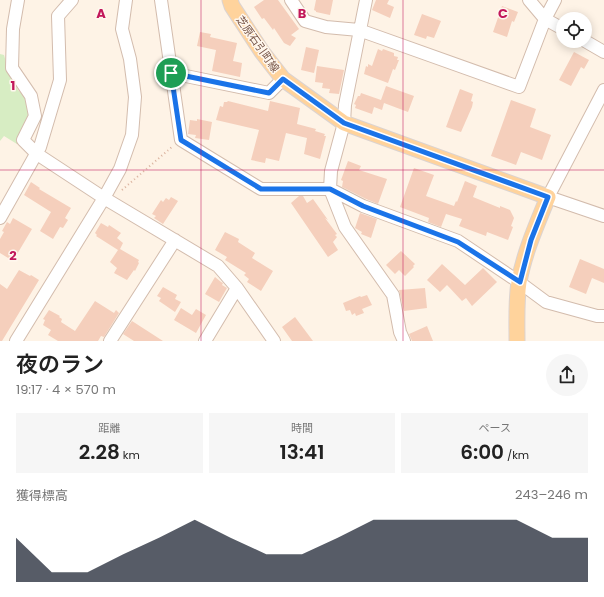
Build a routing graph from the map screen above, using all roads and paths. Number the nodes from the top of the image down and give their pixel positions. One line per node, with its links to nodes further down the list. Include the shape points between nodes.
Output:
1 (18, 0): 20 (street, via 13,29 12,68 31,96 35,116 23,140)
2 (72, 0): 20 (street, via 58,16 60,80)
3 (126, 0): 24 (street, via 122,29 130,59 135,97 132,135 120,169)
4 (161, 0): 15 (street)
5 (230, 0): 16 (main road, 芝原石引町線, via 262,52)
6 (292, 0): 12 (street, via 305,21)
7 (366, 0): 12 (street)
8 (529, 0): 10 (street)
9 (555, 0): 10 (street)
10 (546, 19): 11 (street); 12 (street, via 519,88)
11 (556, 25)
12 (359, 30): 18 (street)
13 (592, 45): 14 (street)
14 (604, 52)
15 (171, 73): 16 (street, via 269,93); 19 (street)
16 (283, 79): 18 (main road, 芝原石引町線)
17 (604, 90): 23 (street)
18 (344, 123): 21 (street, via 331,170); 23 (main road, 芝原石引町線)
19 (181, 140): 21 (street, via 261,189); 22 (path)
20 (37, 154): 24 (street); 26 (street)
21 (330, 189): 28 (street, via 363,206 458,242); 35 (street, via 345,227 392,295)
22 (118, 194)
23 (548, 197): 25 (street); 28 (main road, via 531,240)
24 (104, 198): 27 (street); 31 (street)
25 (604, 216)
26 (0, 218)
27 (175, 240): 29 (street, via 218,266); 32 (street)
28 (520, 282): 30 (street, via 546,302); 36 (main road)
29 (237, 288): 33 (street); 34 (street)
30 (604, 316)
31 (16, 341)
32 (110, 341)
33 (205, 341)
34 (274, 341)
35 (404, 341)
36 (517, 341)

